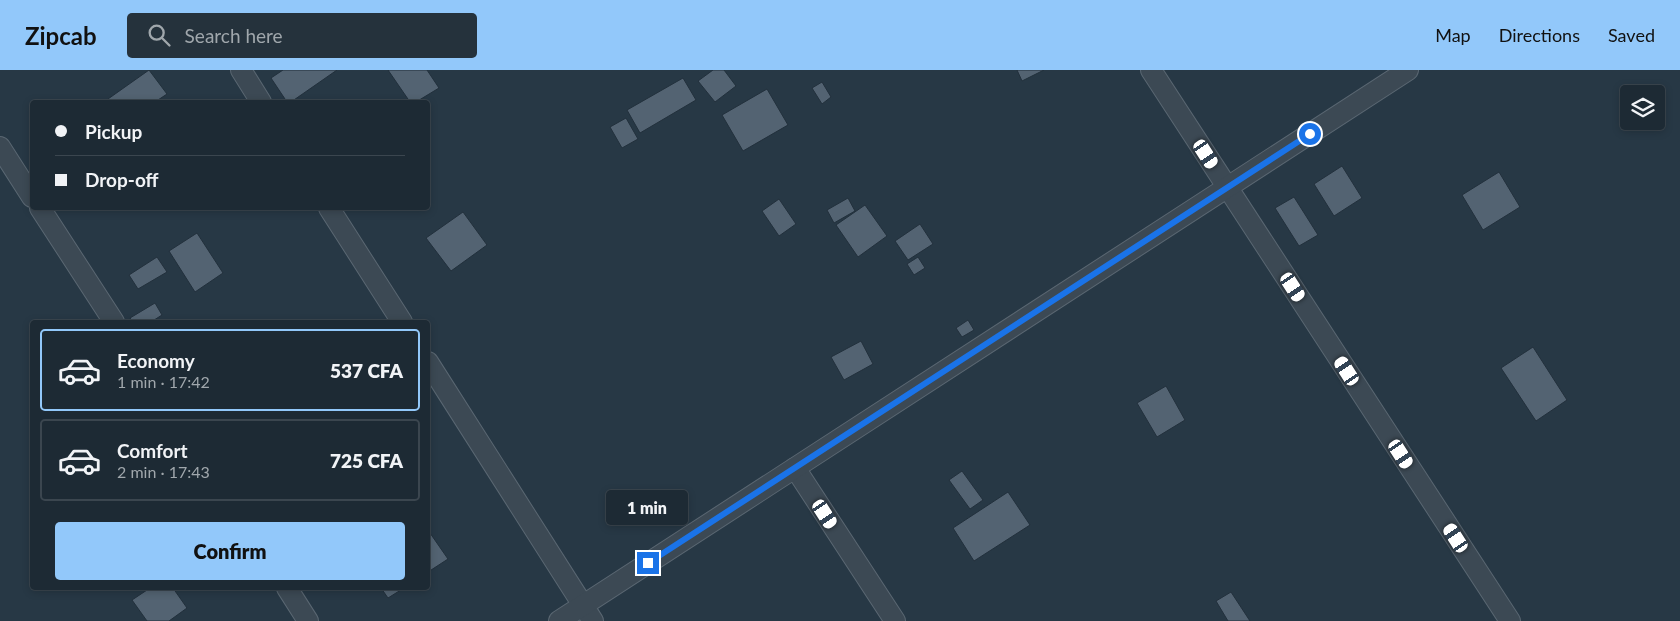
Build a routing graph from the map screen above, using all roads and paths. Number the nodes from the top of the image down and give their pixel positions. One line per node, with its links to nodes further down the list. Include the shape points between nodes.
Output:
1 (240, 70): 4 (street)
2 (1151, 70): 6 (street)
3 (1408, 70): 6 (street)
4 (260, 100)
5 (0, 147): 7 (street)
6 (1228, 187): 13 (street); 19 (street)
7 (30, 194)
8 (41, 210): 10 (street)
9 (330, 210): 11 (street)
10 (113, 320)
11 (401, 320)
12 (430, 365): 15 (street)
13 (795, 468): 15 (street); 18 (street)
14 (288, 590): 16 (street)
15 (588, 613): 17 (street)
16 (308, 621)
17 (559, 621)
18 (895, 621)
19 (1510, 621)

